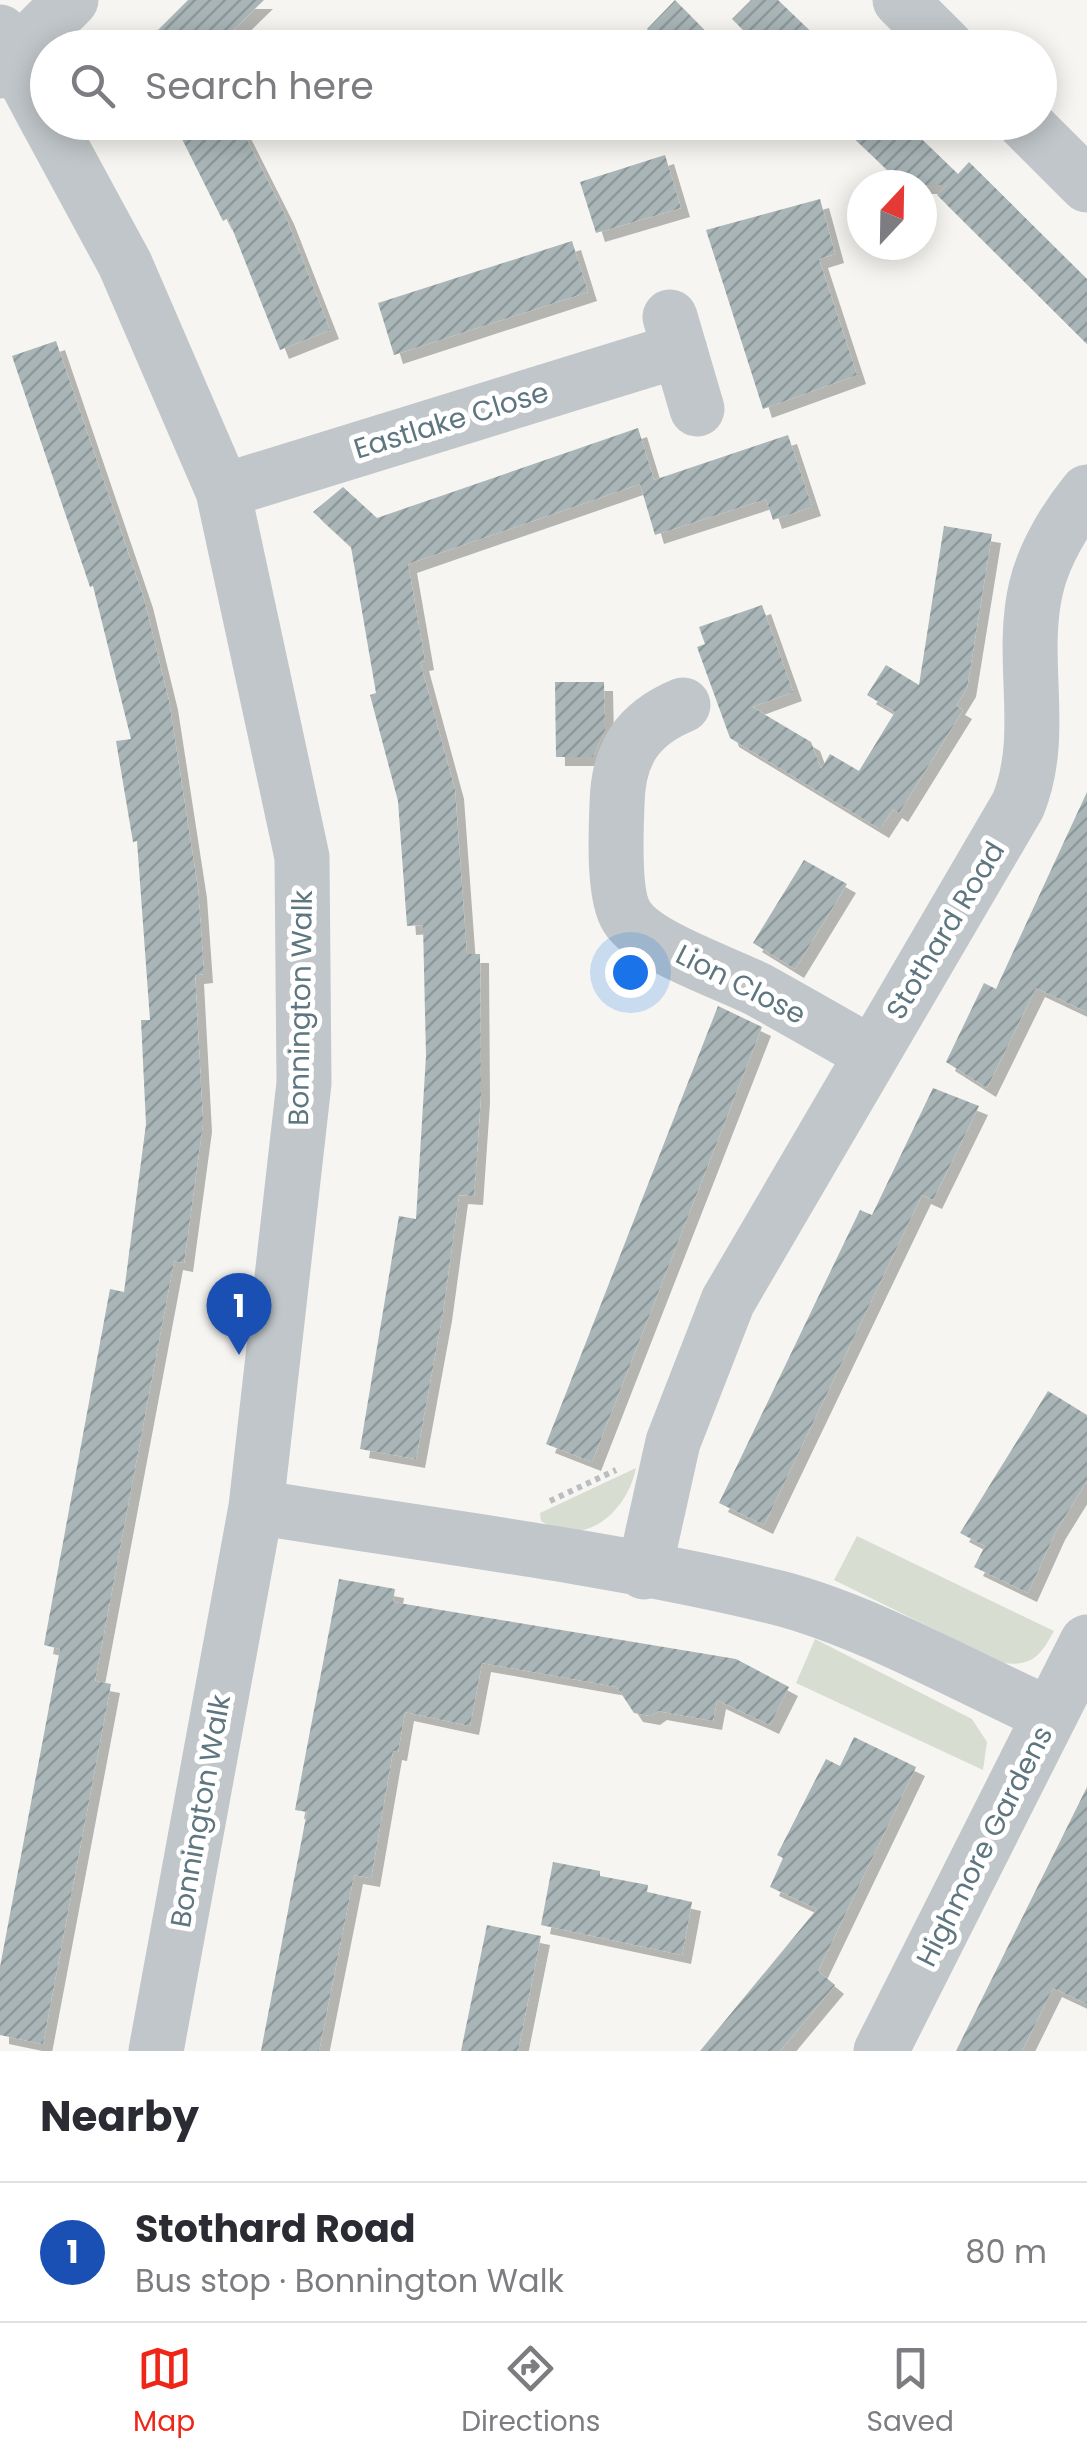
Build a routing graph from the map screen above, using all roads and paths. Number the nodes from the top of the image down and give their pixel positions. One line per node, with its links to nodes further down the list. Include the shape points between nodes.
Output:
1 (71, 0): 3 (street)
2 (900, 0): 4 (street)
3 (34, 30)
4 (930, 30)
5 (30, 33): 6 (street)
6 (4, 54): 7 (street, Bonnington Walk)
7 (30, 94)
8 (58, 140): 12 (street, Bonnington Walk, via 125,264)
9 (1042, 140): 10 (street)
10 (1087, 184)
11 (698, 408): 12 (street, Eastlake Close, via 675,334)
12 (223, 491): 17 (street, Bonnington Walk, via 302,857 304,1083)
13 (1087, 492): 15 (street, Stothard Road, via 1060,532 1036,588 1034,748 1025,789)
14 (683, 705): 15 (street, Lion Close, via 642,728 624,756 609,910)
15 (872, 1054): 16 (street, Stothard Road, via 728,1301)
16 (673, 1442): 18 (path); 19 (street, Stothard Road)
17 (256, 1507): 19 (street); 22 (street, Bonnington Walk)
18 (536, 1508)
19 (644, 1572): 21 (street, via 806,1607)
20 (1087, 1642): 21 (street, Highmore Gardens)
21 (1050, 1714): 23 (street, Highmore Gardens)
22 (156, 2051)
23 (881, 2051)

